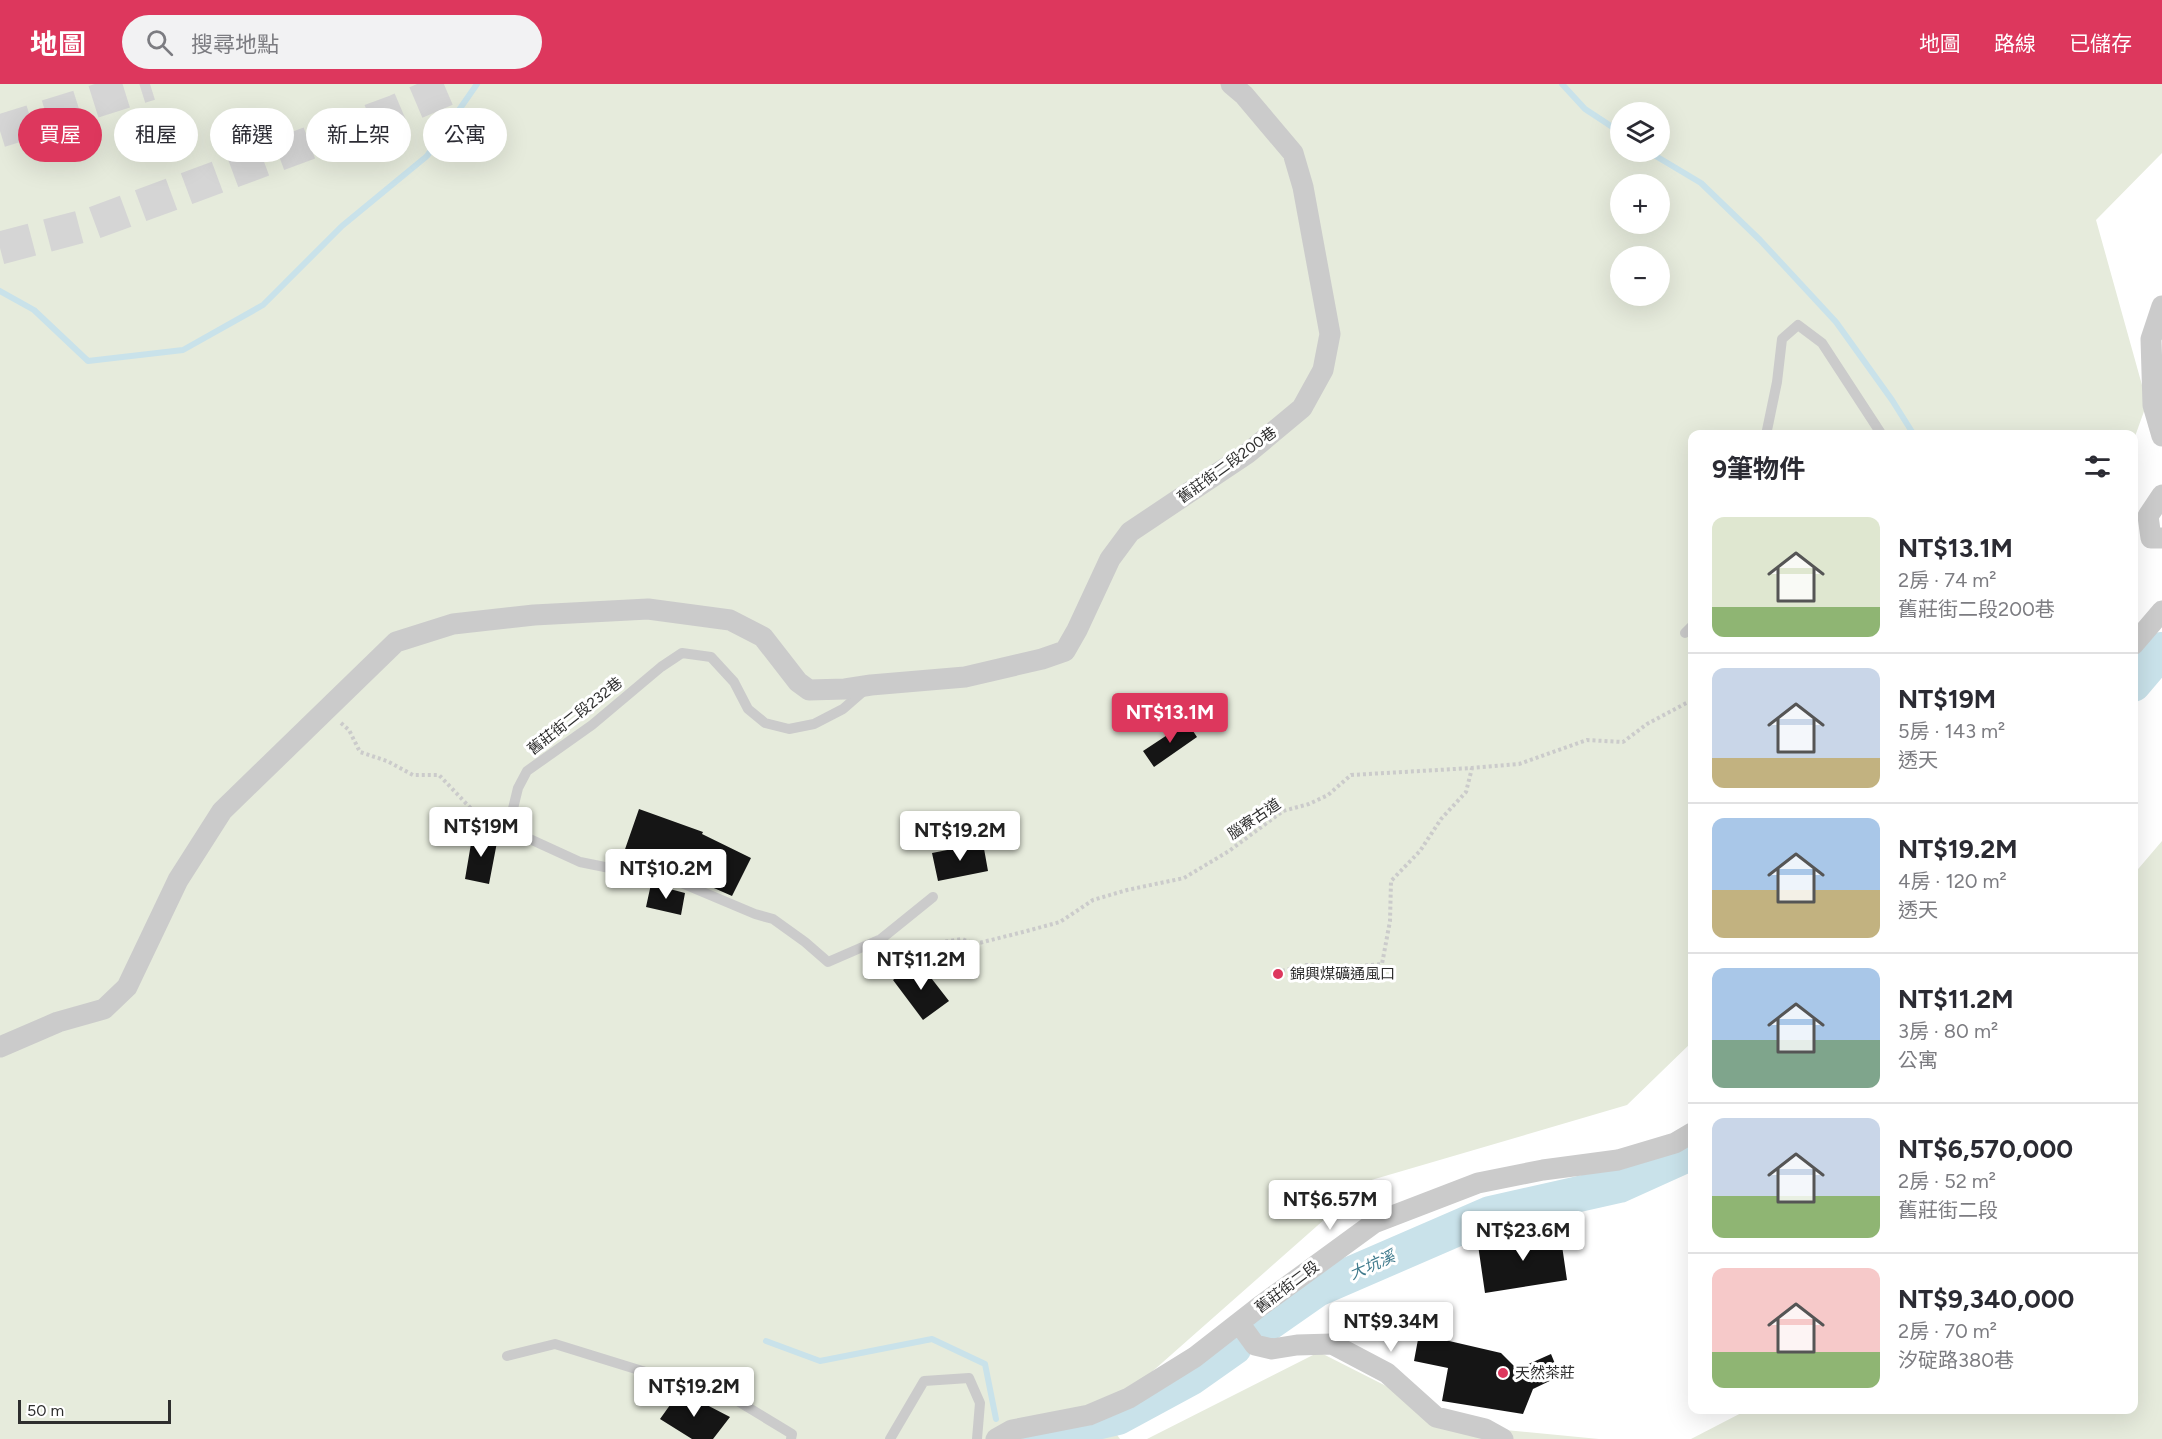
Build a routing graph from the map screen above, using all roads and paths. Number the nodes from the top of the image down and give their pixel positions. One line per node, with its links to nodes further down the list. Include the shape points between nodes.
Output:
1 (1231, 84): 10 (street, 舊莊街二段200巷, via 1293,153 1303,187 1330,334 1323,370 1302,408 1239,459 1130,532 1110,559 1065,651 965,677)
2 (2162, 306): 5 (street, via 2151,339 2152,405)
3 (1767, 430): 4 (lane, via 1782,339 1798,325 1822,343)
4 (1879, 430)
5 (2162, 436)
6 (2162, 495): 7 (street, via 2148,516 2151,538)
7 (2162, 538)
8 (2162, 611): 9 (street)
9 (2138, 639)
10 (871, 685): 12 (street, 舊莊街二段200巷, via 809,690 798,682 763,637 730,620 648,609 453,624 396,642); 14 (lane, 舊莊街二段232巷, via 843,709 814,724 789,729 765,723 748,709 734,682 711,657 682,654 527,771)
11 (1688, 702): 13 (path, 腦寮古道, via 1623,742 1587,740 1519,764)
12 (328, 710): 14 (path, via 349,730 360,752 413,774 439,775 482,820); 18 (street, via 222,811 178,880 127,987 104,1009 58,1022)
13 (1472, 768): 16 (path, 腦寮古道, via 1351,775 1328,795 1283,811 1184,878 1093,900 1060,922 1023,933 975,944 962,939 923,945); 17 (path, via 1466,792 1391,881 1390,921 1382,964 1306,964)
14 (509, 823): 15 (lane, via 508,829 580,862 679,882 773,919 828,963 880,939)
15 (933, 897)
16 (880, 958)
17 (1282, 971)
18 (0, 1047)
19 (1688, 1135): 20 (street, 舊莊街二段, via 1618,1160 1478,1183 1374,1223)
20 (1239, 1323): 25 (street, 舊莊街二段, via 1195,1357 1129,1398 1089,1415 1012,1430); 26 (street, via 1255,1345 1272,1349 1332,1344 1387,1373 1436,1416 1485,1429)
21 (507, 1356): 22 (lane, via 555,1344 736,1400 792,1434)
22 (791, 1439)
23 (890, 1439): 24 (lane, via 924,1381 969,1378 980,1402)
24 (978, 1439)
25 (996, 1439)
26 (1503, 1439)

